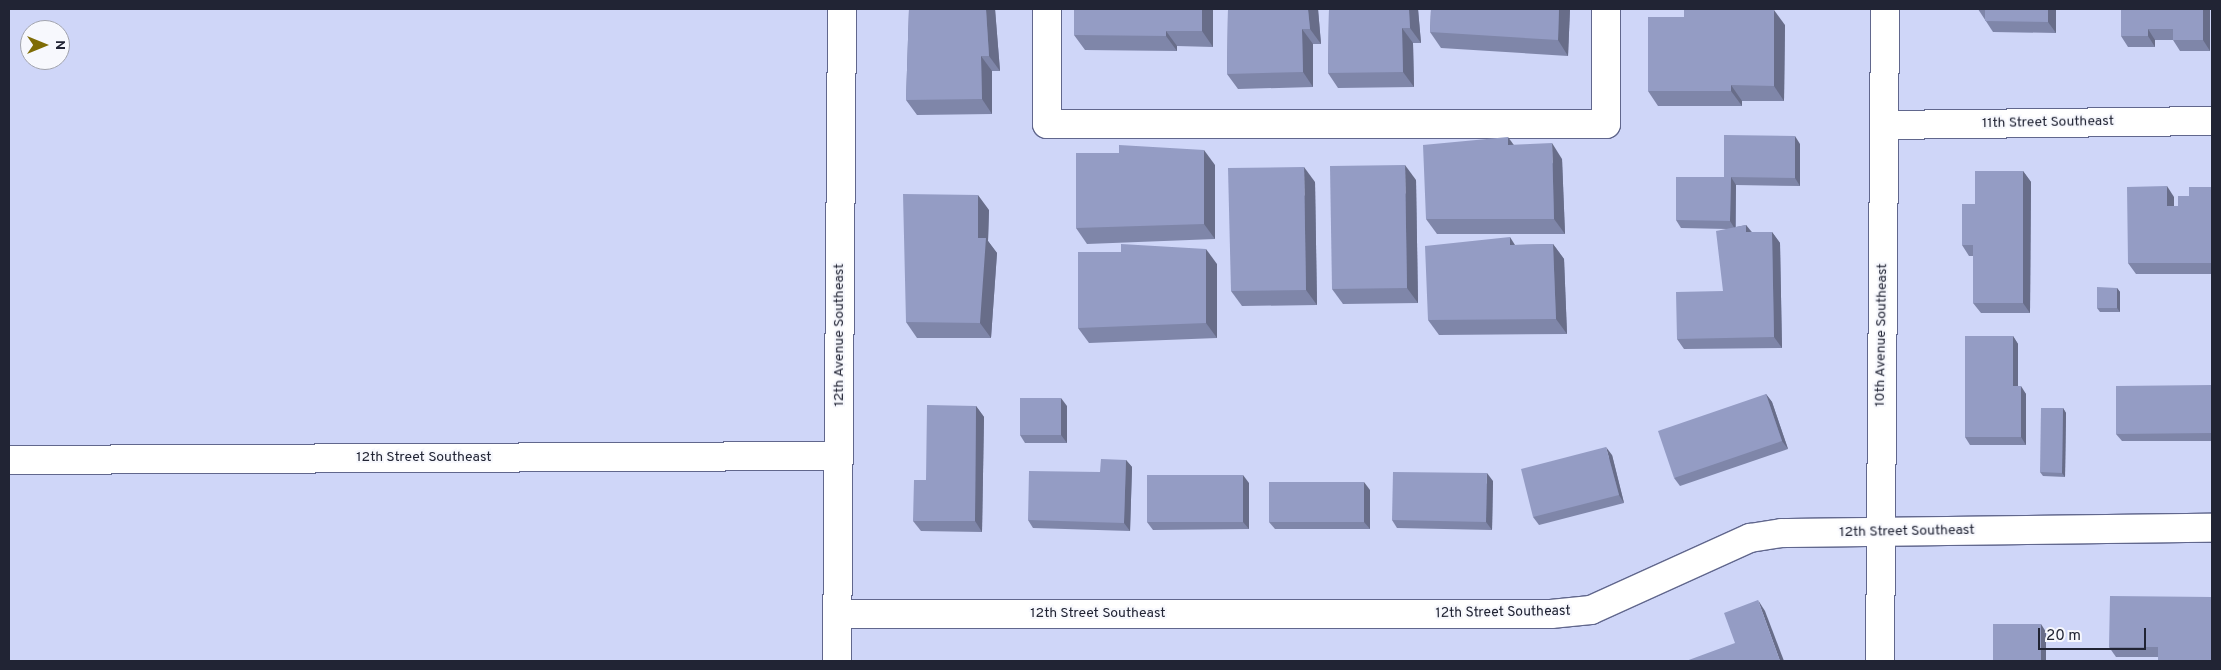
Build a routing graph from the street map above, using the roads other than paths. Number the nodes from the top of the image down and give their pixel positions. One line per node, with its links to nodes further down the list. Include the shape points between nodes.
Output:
1 (842, 9): 7 (street, 12th Avenue Southeast)
2 (1047, 9): 3 (street, via 1047,124 1606,124)
3 (1606, 9)
4 (1885, 9): 6 (street, 10th Avenue Southeast)
5 (2212, 121): 6 (street, 11th Street Southeast)
6 (1884, 124): 10 (street, 10th Avenue Southeast)
7 (838, 456): 8 (street, 12th Street Southeast); 11 (street, 12th Avenue Southeast)
8 (9, 460)
9 (2212, 528): 10 (street, 12th Street Southeast)
10 (1880, 532): 11 (street, 12th Street Southeast, via 1782,533 1750,538 1633,595 1591,610 1551,614); 13 (street, 10th Avenue Southeast)
11 (837, 614): 12 (street, 12th Avenue Southeast)
12 (837, 661)
13 (1880, 661)

